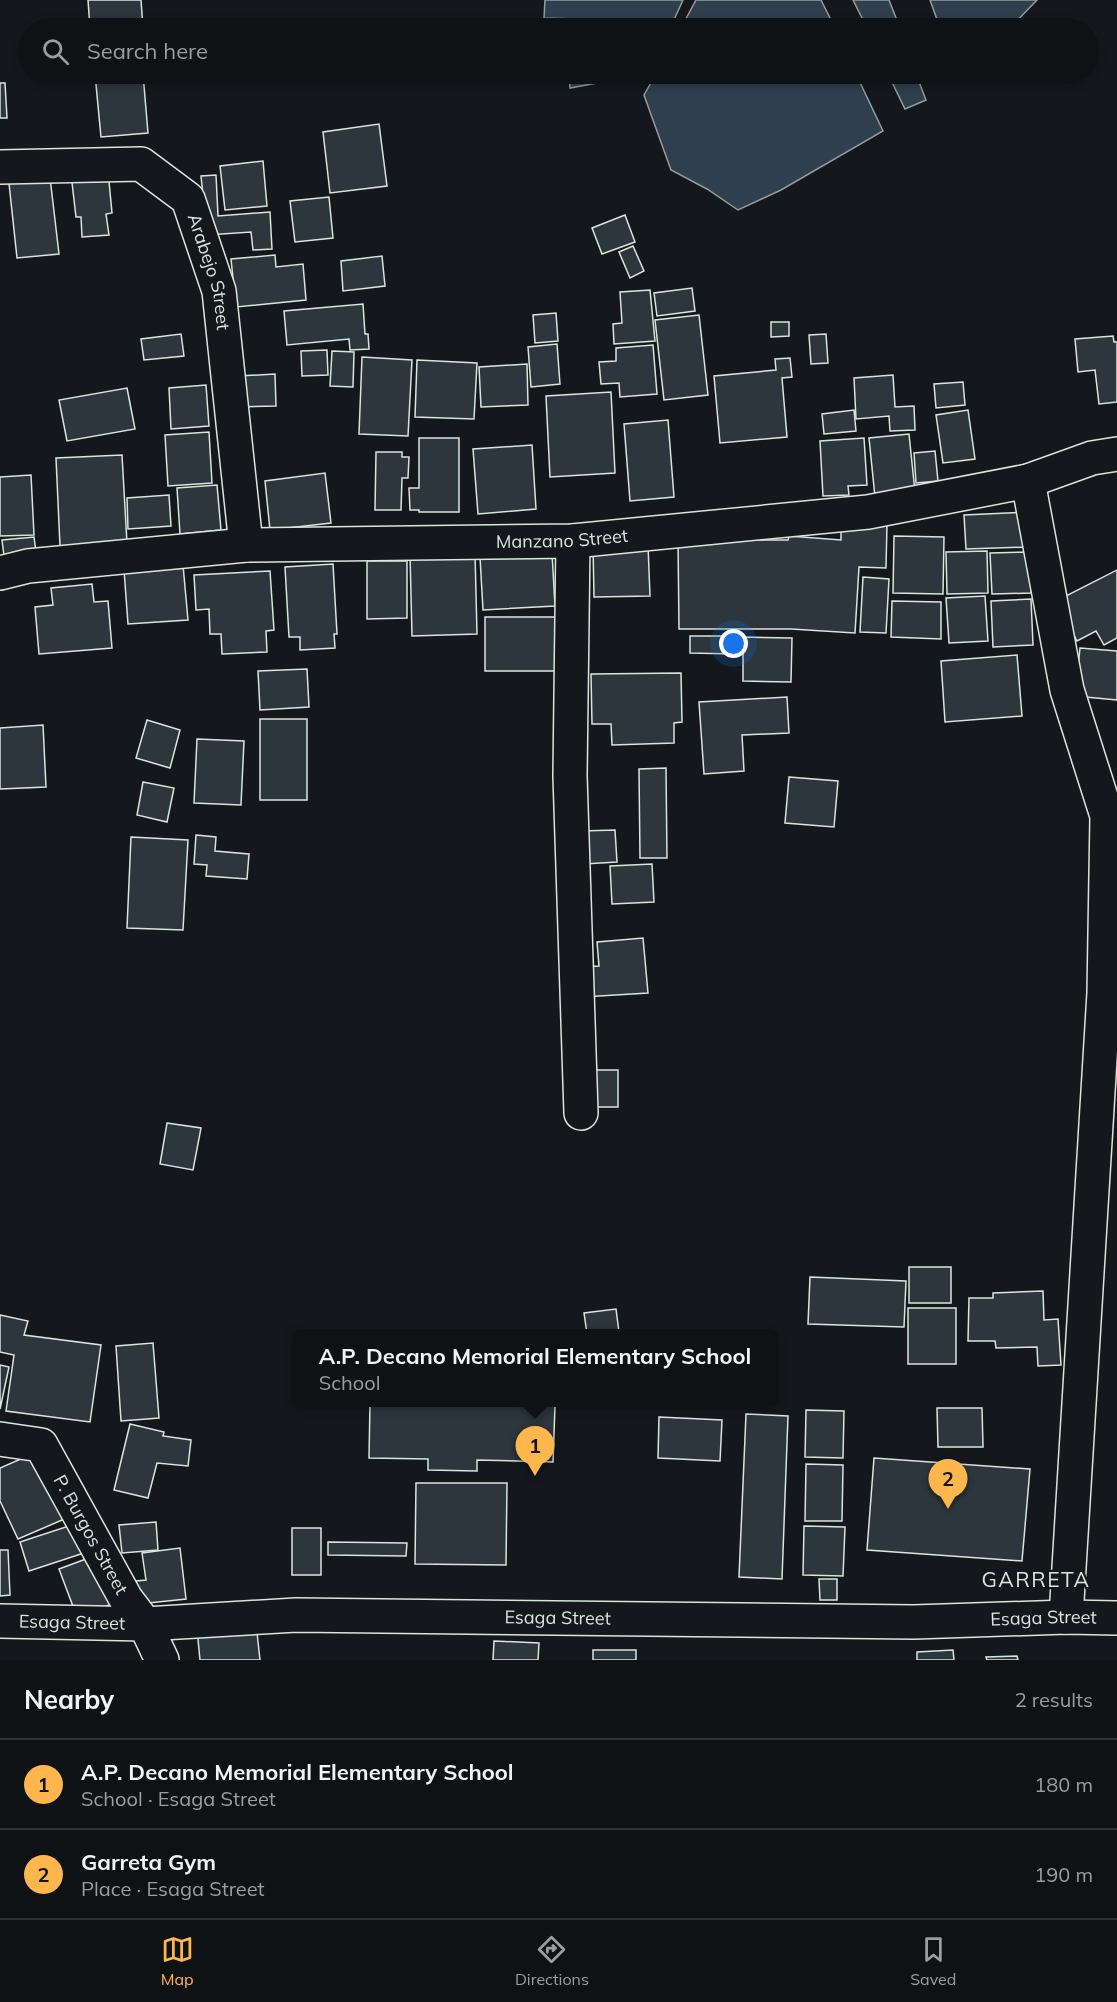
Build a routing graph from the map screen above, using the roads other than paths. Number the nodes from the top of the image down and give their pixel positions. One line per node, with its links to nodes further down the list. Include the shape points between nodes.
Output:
1 (0, 167): 5 (street, Arabejo Street, via 141,164 188,199 219,291)
2 (1117, 454): 3 (street, Manzano Street, via 1092,458)
3 (1028, 481): 4 (street, Manzano Street, via 868,512); 9 (street, via 1067,690 1107,816 1104,993)
4 (573, 541): 5 (street, Manzano Street); 7 (street, via 570,776)
5 (246, 545): 6 (street, Manzano Street, via 28,566)
6 (0, 573)
7 (581, 1113)
8 (0, 1439): 12 (street, P. Burgos Street, via 41,1445 126,1599)
9 (1066, 1617): 10 (street, Esaga Street); 12 (street, Esaga Street, via 914,1622 296,1615)
10 (1117, 1618)
11 (0, 1621): 12 (street, Esaga Street)
12 (145, 1624): 13 (street, P. Burgos Street)
13 (162, 1660)

